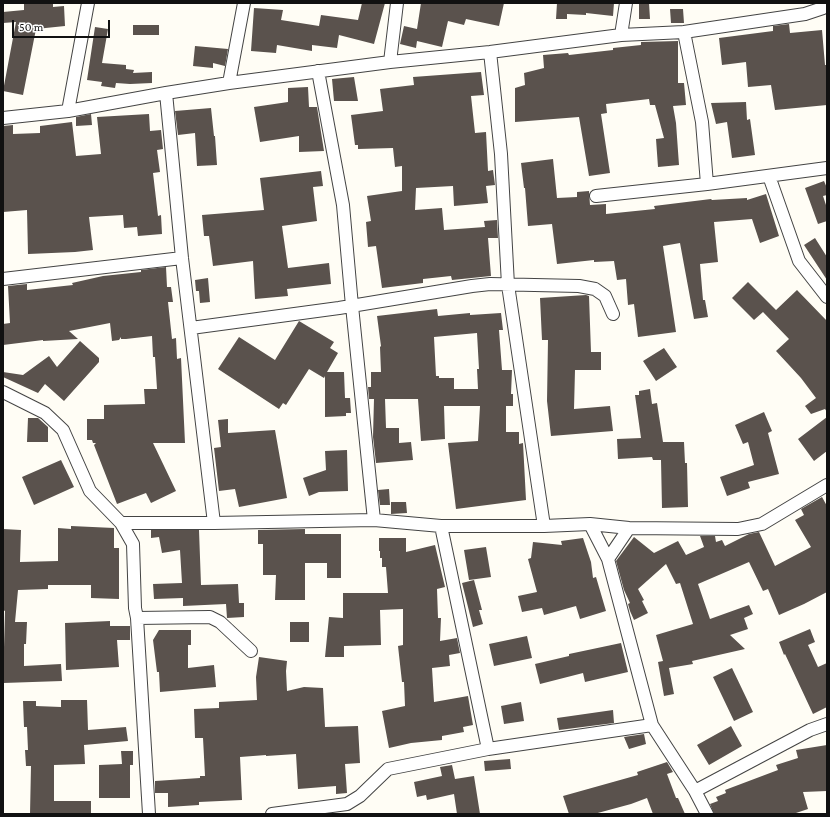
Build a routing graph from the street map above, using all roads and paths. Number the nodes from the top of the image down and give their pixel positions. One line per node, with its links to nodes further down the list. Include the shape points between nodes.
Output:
1 (88, 3): 13 (street)
2 (244, 3): 11 (street)
3 (397, 3): 9 (street)
4 (626, 3): 7 (street)
5 (827, 4): 6 (street, via 805,14)
6 (684, 32): 7 (street); 17 (street, via 702,122)
7 (621, 35): 8 (street)
8 (490, 52): 9 (street); 21 (street, via 501,154)
9 (390, 62): 10 (street)
10 (318, 71): 11 (street); 23 (street, via 344,205)
11 (230, 83): 12 (street)
12 (166, 93): 13 (street); 19 (street)
13 (68, 111): 14 (street)
14 (3, 118)
15 (827, 168): 16 (street)
16 (770, 176): 17 (street); 22 (street, via 799,261)
17 (707, 184): 18 (street)
18 (596, 196)
19 (182, 258): 20 (street); 25 (street)
20 (3, 279)
21 (508, 285): 23 (street, via 472,286); 24 (street, via 579,286 595,289 605,296); 33 (street)
22 (827, 297)
23 (352, 306): 25 (street); 28 (street)
24 (614, 314)
25 (191, 328): 30 (street)
26 (3, 392): 29 (street, via 45,413 63,430 90,491)
27 (827, 485): 34 (street, via 762,524 738,529)
28 (374, 520): 30 (street); 32 (street)
29 (121, 523): 30 (street); 36 (street, via 133,544)
30 (214, 523)
31 (590, 524): 33 (street); 34 (street); 35 (street)
32 (441, 526): 33 (street); 40 (street)
33 (544, 526)
34 (629, 528): 35 (street)
35 (608, 559): 39 (street)
36 (137, 618): 37 (street, via 210,617 220,622); 42 (street)
37 (251, 650)
38 (827, 724): 41 (street, via 810,730)
39 (652, 725): 40 (street); 41 (street)
40 (488, 749): 43 (street, via 388,769 360,796 347,804)
41 (695, 791): 44 (street)
42 (149, 814)
43 (272, 814)
44 (707, 814)

